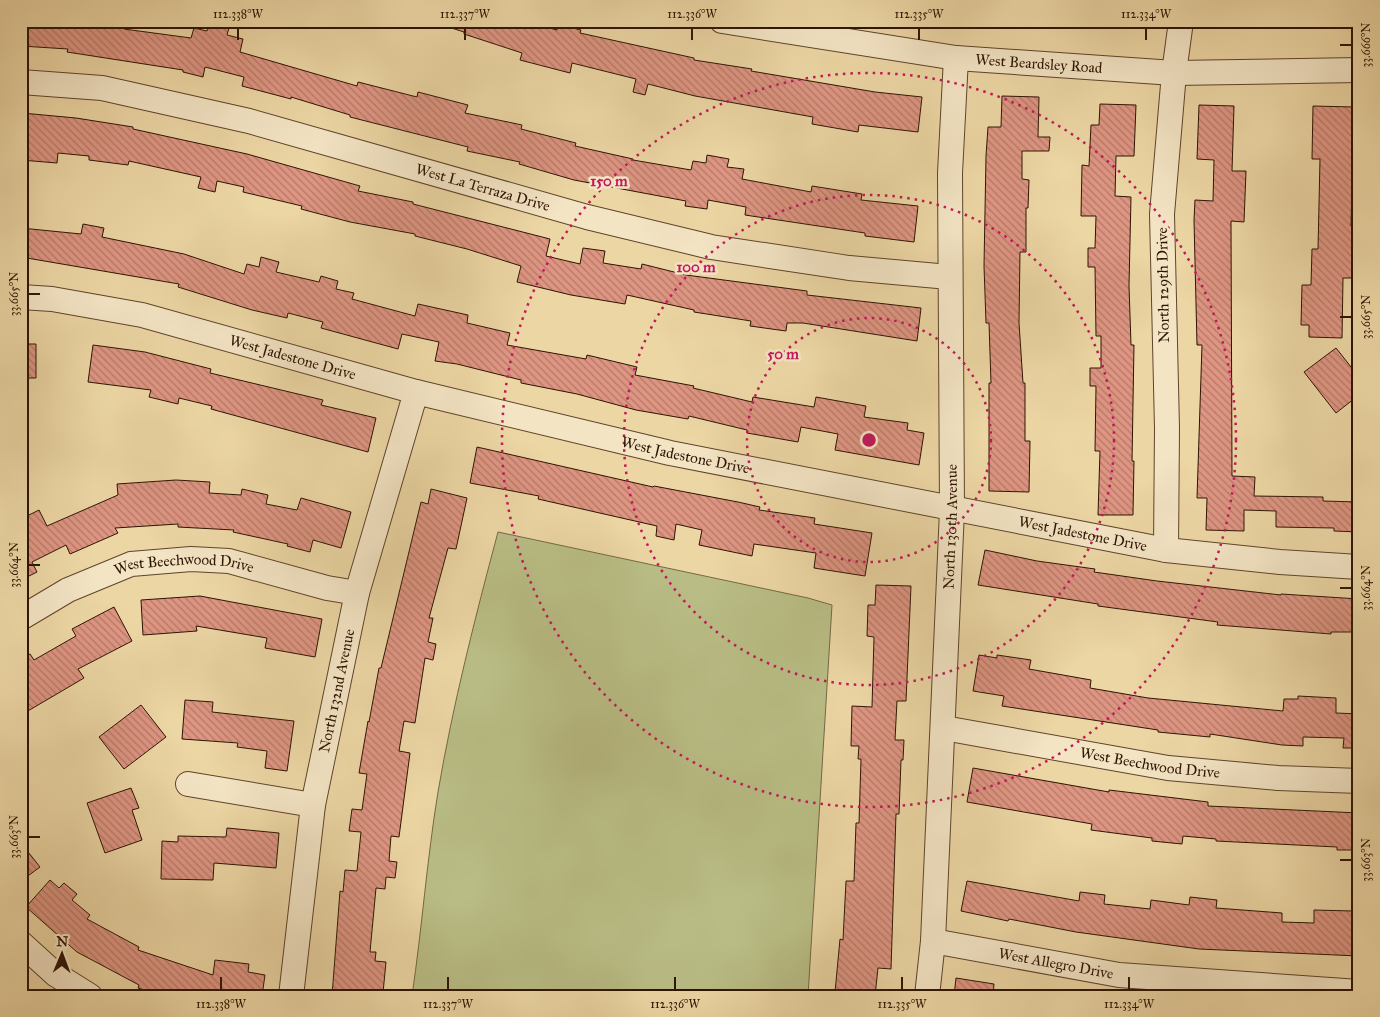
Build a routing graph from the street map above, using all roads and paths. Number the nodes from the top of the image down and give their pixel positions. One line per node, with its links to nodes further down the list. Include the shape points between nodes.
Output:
1 (722, 21): 3 (street, West Beardsley Road)
2 (1182, 21): 6 (street, North 129th Drive)
3 (782, 26): 4 (street, West Beardsley Road)
4 (956, 58): 6 (street, West Beardsley Road); 8 (street, North 130th Avenue)
5 (1359, 70): 6 (street, West Beardsley Road)
6 (1174, 73): 12 (street, North 129th Drive, via 1162,214)
7 (21, 82): 8 (street, West La Terraza Drive, via 102,88 249,122 586,217 711,246 849,268)
8 (949, 277): 11 (street, North 130th Avenue)
9 (21, 297): 10 (street, West Jadestone Drive, via 142,314)
10 (416, 392): 11 (street, West Jadestone Drive, via 670,453); 14 (street, North 132nd Avenue)
11 (952, 510): 12 (street, West Jadestone Drive); 16 (street, North 130th Avenue)
12 (1166, 550): 13 (street, West Jadestone Drive, via 1280,562)
13 (1359, 566)
14 (357, 593): 15 (street, West Beechwood Drive, via 229,561 191,559 131,564 68,590); 19 (street, North 132nd Avenue)
15 (21, 618)
16 (944, 728): 17 (street, West Beechwood Drive, via 1168,768 1278,778); 20 (street, North 130th Avenue)
17 (1359, 781)
18 (188, 784): 19 (street)
19 (313, 805): 24 (street, North 132nd Avenue)
20 (934, 941): 22 (street, West Allegro Drive, via 1119,976); 25 (street, North 130th Avenue)
21 (21, 944): 23 (street, via 55,974)
22 (1359, 992)
23 (90, 996)
24 (291, 996)
25 (927, 996)

